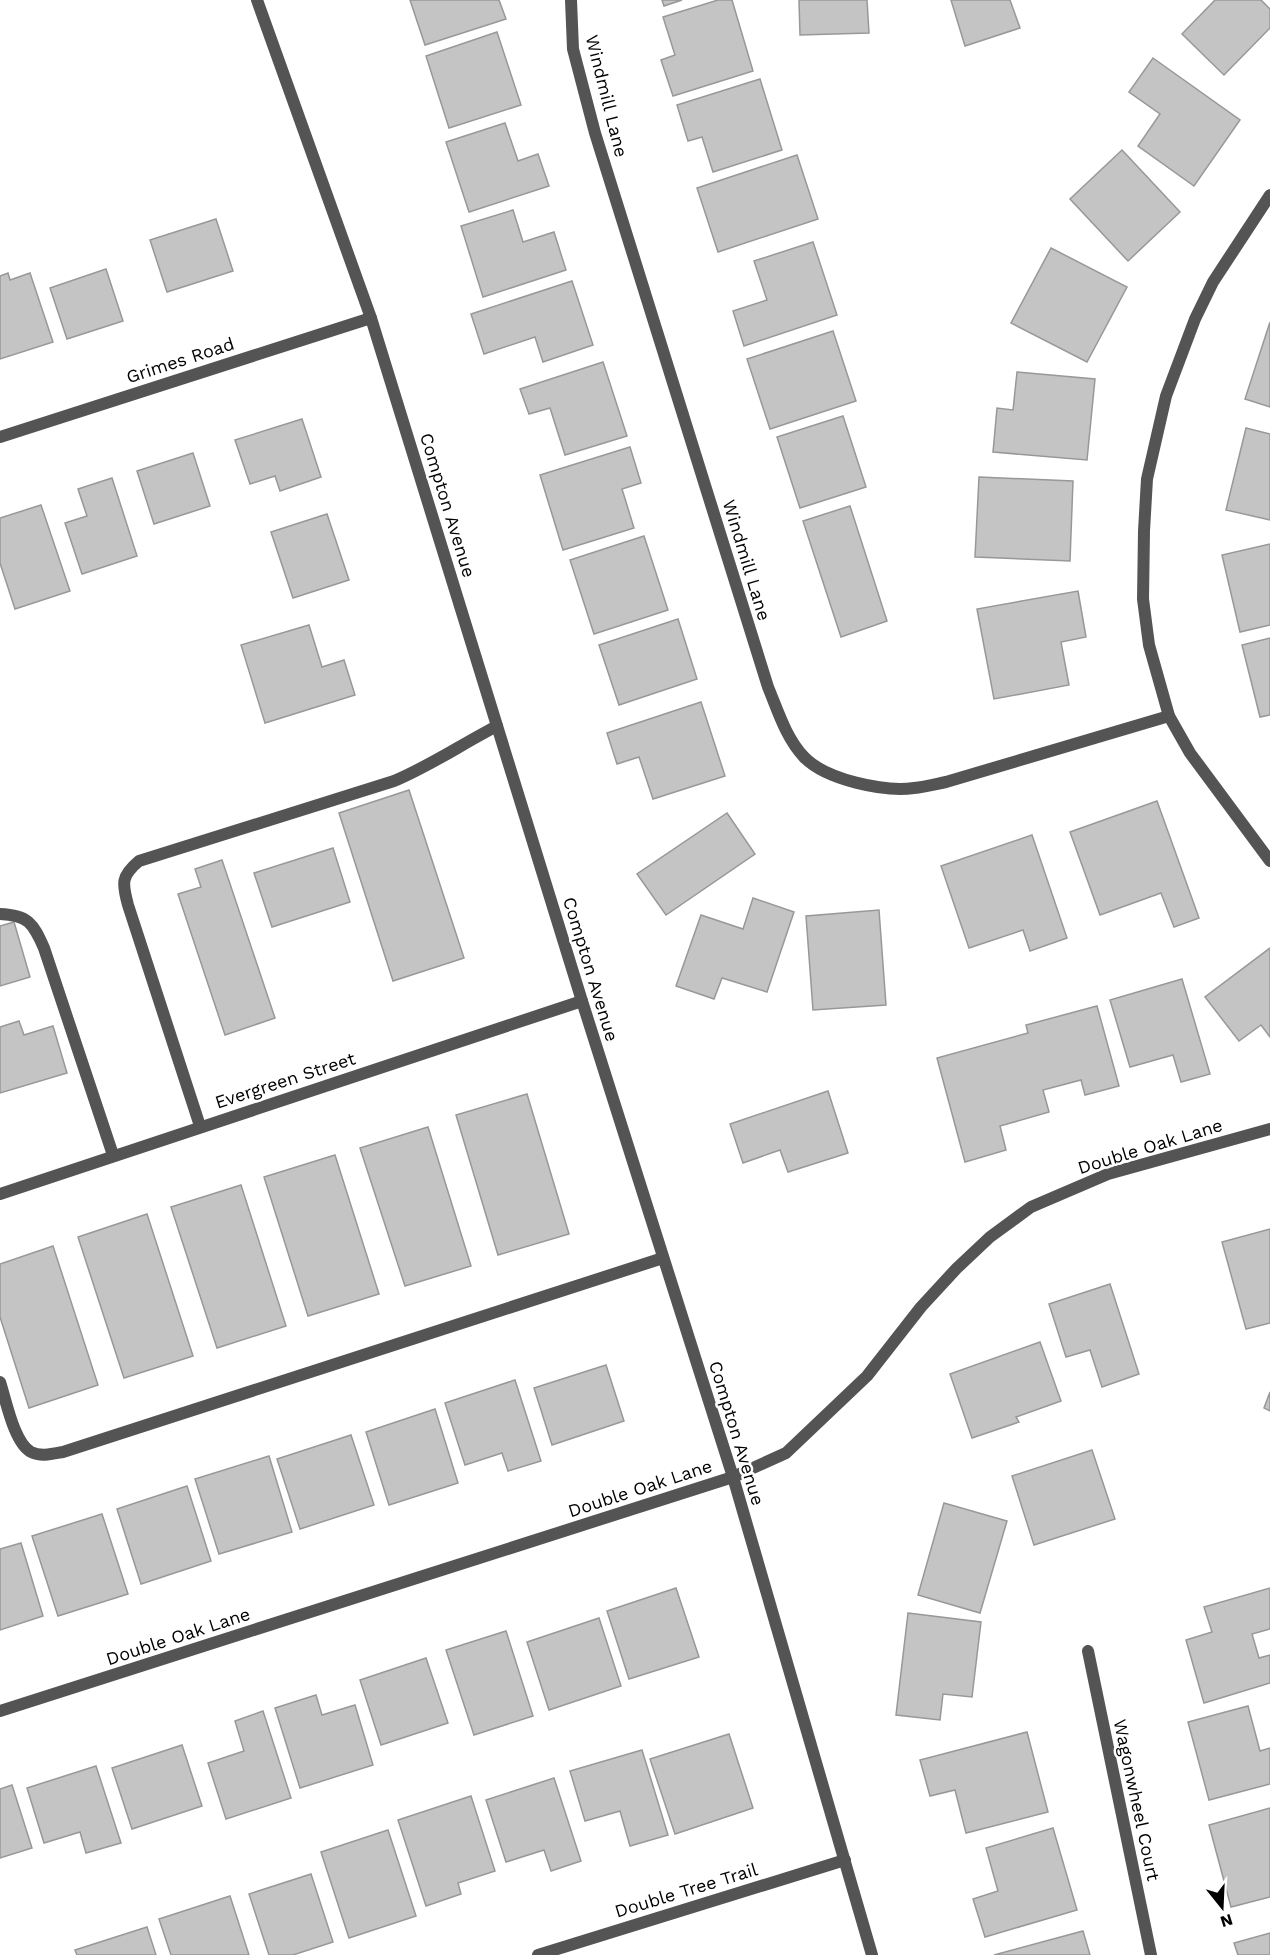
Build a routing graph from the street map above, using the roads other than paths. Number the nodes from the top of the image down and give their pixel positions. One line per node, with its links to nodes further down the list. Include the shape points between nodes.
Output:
1 (257, 0): 4 (street, Compton Avenue)
2 (571, 0): 6 (street, Windmill Lane, via 573,49 598,144 768,687 789,738 805,758 845,779 888,788 913,788 946,782)
3 (1270, 195): 6 (street, via 1213,282 1195,318 1166,396 1147,479 1143,599 1149,645)
4 (371, 318): 5 (street, Grimes Road); 7 (street, Compton Avenue)
5 (0, 436)
6 (1169, 716): 8 (street, via 1190,753)
7 (497, 726): 10 (street, Compton Avenue); 11 (street, via 394,781 139,861 127,871 123,888)
8 (1270, 861)
9 (0, 914): 13 (street, via 18,915 35,927)
10 (582, 1001): 11 (street, Evergreen Street); 15 (street, Compton Avenue)
11 (200, 1126): 13 (street, Evergreen Street)
12 (1270, 1129): 17 (street, Double Oak Lane, via 1108,1174 1031,1207 990,1236 957,1268 867,1376 786,1453)
13 (113, 1155): 14 (street, Evergreen Street)
14 (0, 1194)
15 (663, 1258): 16 (street, via 46,1456 30,1451 19,1441); 17 (street, Compton Avenue)
16 (0, 1382)
17 (733, 1477): 19 (street, Double Oak Lane); 20 (street, Compton Avenue)
18 (1088, 1651): 23 (street, Wagonwheel Court)
19 (0, 1711)
20 (845, 1860): 21 (street, Double Tree Trail); 22 (street, Compton Avenue)
21 (538, 1955)
22 (872, 1955)
23 (1150, 1955)

